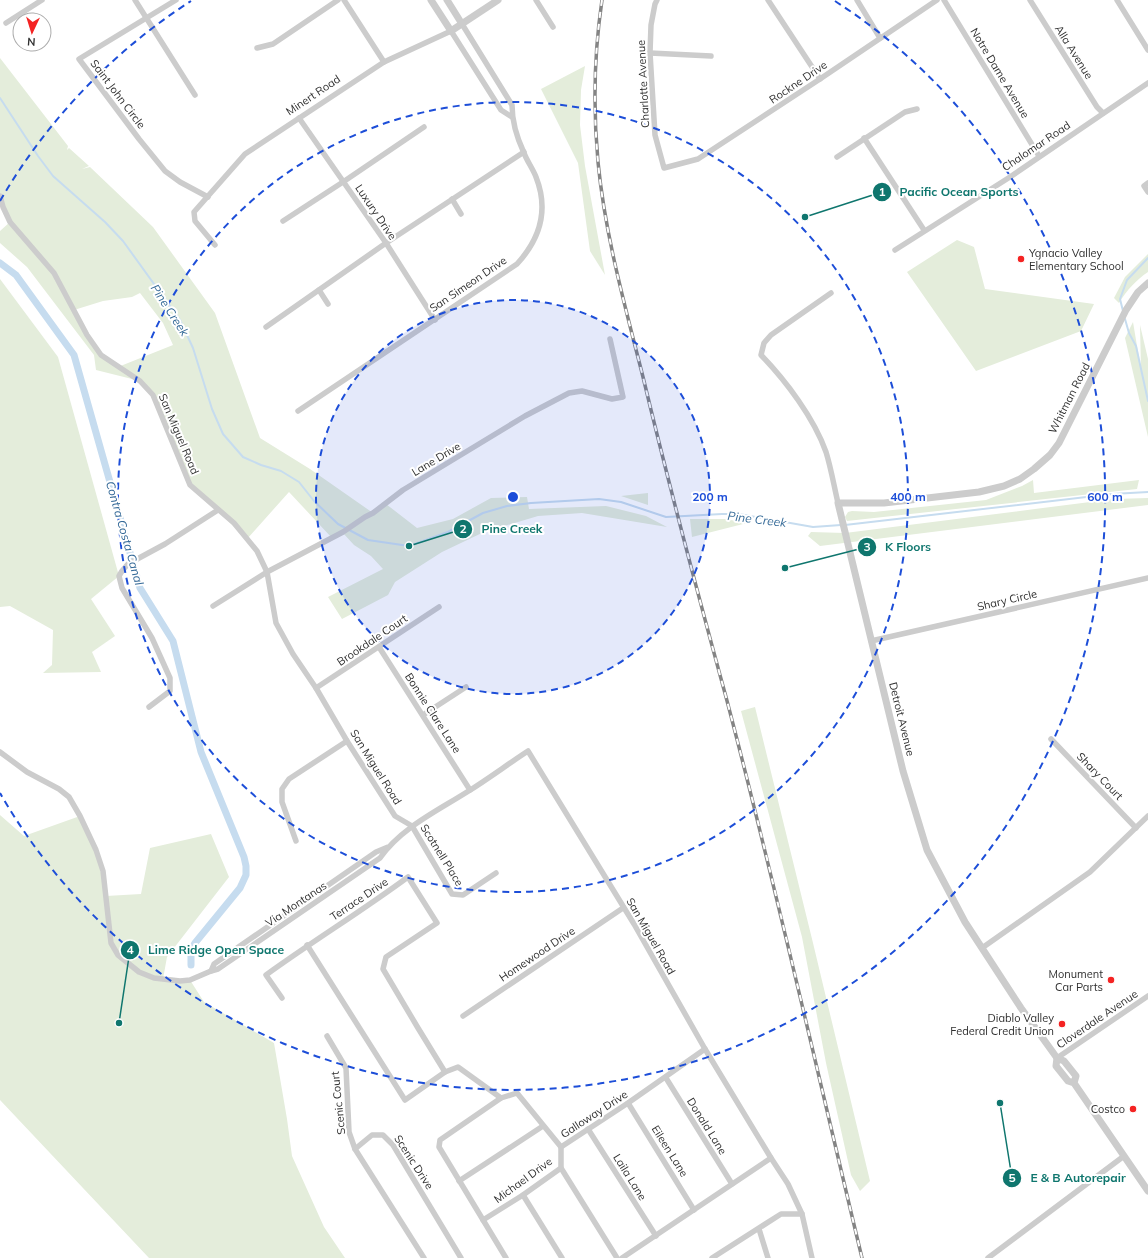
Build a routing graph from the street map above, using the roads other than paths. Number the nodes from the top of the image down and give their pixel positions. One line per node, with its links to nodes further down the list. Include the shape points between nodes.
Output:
1 (42, 0): 18 (street)
2 (135, 0): 17 (street)
3 (176, 0): 17 (street, Saint John Circle)
4 (338, 0): 23 (street, via 273,44)
5 (344, 0): 27 (street)
6 (431, 0): 21 (street, San Simeon Drive)
7 (447, 0): 19 (street, San Simeon Drive)
8 (498, 0): 19 (street, Minert Road)
9 (536, 0): 20 (street)
10 (657, 0): 25 (street, Charlotte Avenue, via 650,25)
11 (768, 0): 28 (street)
12 (857, 0): 22 (street)
13 (937, 0): 22 (street, Rockne Drive)
14 (944, 0): 38 (street, Notre Dame Avenue)
15 (1030, 0): 32 (street, Alla Avenue)
16 (1116, 0): 24 (street)
17 (146, 18): 30 (street); 45 (street, Saint John Circle, via 79,59 165,171)
18 (6, 24)
19 (462, 24): 21 (street, Minert Road); 34 (street, San Simeon Drive, via 512,106)
20 (553, 27)
21 (451, 31): 27 (street, Minert Road); 34 (street, San Simeon Drive, via 501,110)
22 (880, 38): 28 (street, Rockne Drive)
23 (257, 48)
24 (1148, 50)
25 (650, 53): 26 (street); 40 (street, Charlotte Avenue, via 655,135)
26 (711, 56)
27 (384, 62): 33 (street, Minert Road)
28 (820, 79): 40 (street, Rockne Drive, via 698,159)
29 (1148, 84): 32 (street, Chalomar Road)
30 (195, 95)
31 (917, 109): 36 (street, via 905,112)
32 (1103, 113): 38 (street, Chalomar Road)
33 (299, 118): 41 (street, Luxury Drive); 45 (street, Minert Road, via 245,154)
34 (512, 118): 37 (street, San Simeon Drive)
35 (424, 127): 41 (street)
36 (864, 138): 39 (street); 49 (street)
37 (524, 152): 46 (street); 57 (street, San Simeon Drive, via 542,196 541,218 536,237 528,252 517,264)
38 (1039, 156): 49 (street, Chalomar Road)
39 (837, 157)
40 (664, 168)
41 (343, 182): 48 (street); 50 (street, Luxury Drive)
42 (1148, 183): 43 (street, via 1144,186)
43 (1148, 192)
44 (0, 196): 62 (street, San Miguel Road, via 10,222 54,273 101,356 140,381 153,395 190,485)
45 (208, 197): 51 (street, Minert Road, via 194,212 196,220)
46 (452, 199): 47 (street); 50 (street)
47 (461, 214)
48 (283, 221)
49 (924, 230): 52 (street, Chalomar Road)
50 (386, 243): 54 (street); 57 (street, Luxury Drive)
51 (215, 245)
52 (894, 250)
53 (1148, 283): 61 (street, Whitman Road, via 1138,292 1126,310 1059,443 1050,455 1020,479 979,492 884,503)
54 (318, 290): 56 (street); 58 (street)
55 (831, 293): 61 (street, Detroit Avenue, via 771,335 764,343 761,355 810,419 826,452)
56 (328, 304)
57 (435, 320): 60 (street, San Simeon Drive)
58 (266, 327)
59 (610, 338): 63 (street, Lane Drive, via 623,397 612,399 582,391 569,394 525,416 403,490 343,532)
60 (298, 410)
61 (838, 503): 67 (street, Detroit Avenue)
62 (218, 510): 63 (street, San Miguel Road, via 234,523 257,550); 71 (street, via 128,564 119,576 122,588 152,638 170,678 170,691)
63 (267, 572): 65 (street, Lane Drive); 70 (street, San Miguel Road, via 276,623)
64 (1148, 578): 67 (street, Shary Circle)
65 (213, 606)
66 (439, 607): 68 (street, Brookdale Court)
67 (871, 641): 84 (street, Detroit Avenue, via 903,771 927,850 965,922)
68 (379, 647): 70 (street, Brookdale Court); 72 (street, Bonnie Clare Lane)
69 (466, 687): 72 (street)
70 (316, 688): 74 (street, San Miguel Road)
71 (149, 707)
72 (423, 715): 76 (street, Bonnie Clare Lane)
73 (1051, 739): 79 (street, Shary Court)
74 (347, 741): 78 (street, San Miguel Road, via 395,816); 80 (street, via 289,779 282,789 282,802)
75 (0, 752): 78 (street, Via Montanas, via 27,772 59,788 69,797 96,850 103,871 111,943 118,955 139,972 154,978 190,980 211,971 214,964 376,852 388,847)
76 (470, 790): 78 (street, San Miguel Road); 82 (street, San Miguel Road, via 528,751)
77 (1148, 816): 79 (street)
78 (412, 826): 81 (street, Scotnell Place, via 452,894 463,895)
79 (1136, 828): 84 (street, via 1090,872)
80 (296, 841)
81 (496, 873)
82 (623, 908): 87 (street, Homewood Drive); 89 (street, San Miguel Road)
83 (307, 945): 86 (street, via 266,975); 91 (street, via 405,1100); 91 (street, Terrace Drive, via 382,897 408,877 437,923 386,957 383,969)
84 (982, 948): 90 (street, Detroit Avenue)
85 (1148, 996): 90 (street, Cloverdale Avenue)
86 (282, 998)
87 (463, 1016)
88 (327, 1036): 98 (street, Scenic Court, via 346,1068 349,1132)
89 (705, 1049): 92 (street, Galloway Drive); 100 (street, San Miguel Road)
90 (1057, 1058): 99 (street, Detroit Avenue, via 1064,1060 1076,1076 1074,1083)
91 (445, 1072): 93 (street, via 458,1068)
92 (666, 1078): 94 (street, Galloway Drive); 103 (street, Donald Lane)
93 (501, 1098): 95 (street, Galloway Drive, via 517,1093); 102 (street, Galloway Drive, via 440,1140 439,1147)
94 (628, 1103): 96 (street, Galloway Drive); 106 (street, Eileen Lane)
95 (543, 1126): 97 (street, Galloway Drive); 102 (street)
96 (588, 1129): 97 (street, Galloway Drive); 110 (street, Laila Lane)
97 (561, 1148): 101 (street, Michael Drive)
98 (355, 1149): 112 (street); 113 (street, Scenic Drive, via 372,1135 383,1135 393,1145)
99 (1124, 1156): 104 (street, Detroit Avenue); 121 (street)
100 (771, 1158): 103 (street); 107 (street, San Miguel Road, via 788,1184)
101 (561, 1168): 105 (street, Michael Drive); 116 (street)
102 (459, 1181): 108 (street, Galloway Drive)
103 (732, 1184): 106 (street)
104 (1148, 1190)
105 (523, 1196): 108 (street, Michael Drive); 115 (street)
106 (694, 1210): 110 (street)
107 (802, 1214): 109 (street, via 781,1214); 120 (street, San Miguel Road)
108 (483, 1220): 114 (street, Galloway Drive)
109 (760, 1229): 111 (street); 119 (street)
110 (656, 1236): 117 (street)
111 (719, 1256): 118 (street)
112 (424, 1258)
113 (461, 1258)
114 (506, 1258)
115 (562, 1258)
116 (617, 1258)
117 (622, 1258)
118 (712, 1258)
119 (768, 1258)
120 (812, 1258)
121 (988, 1258)

